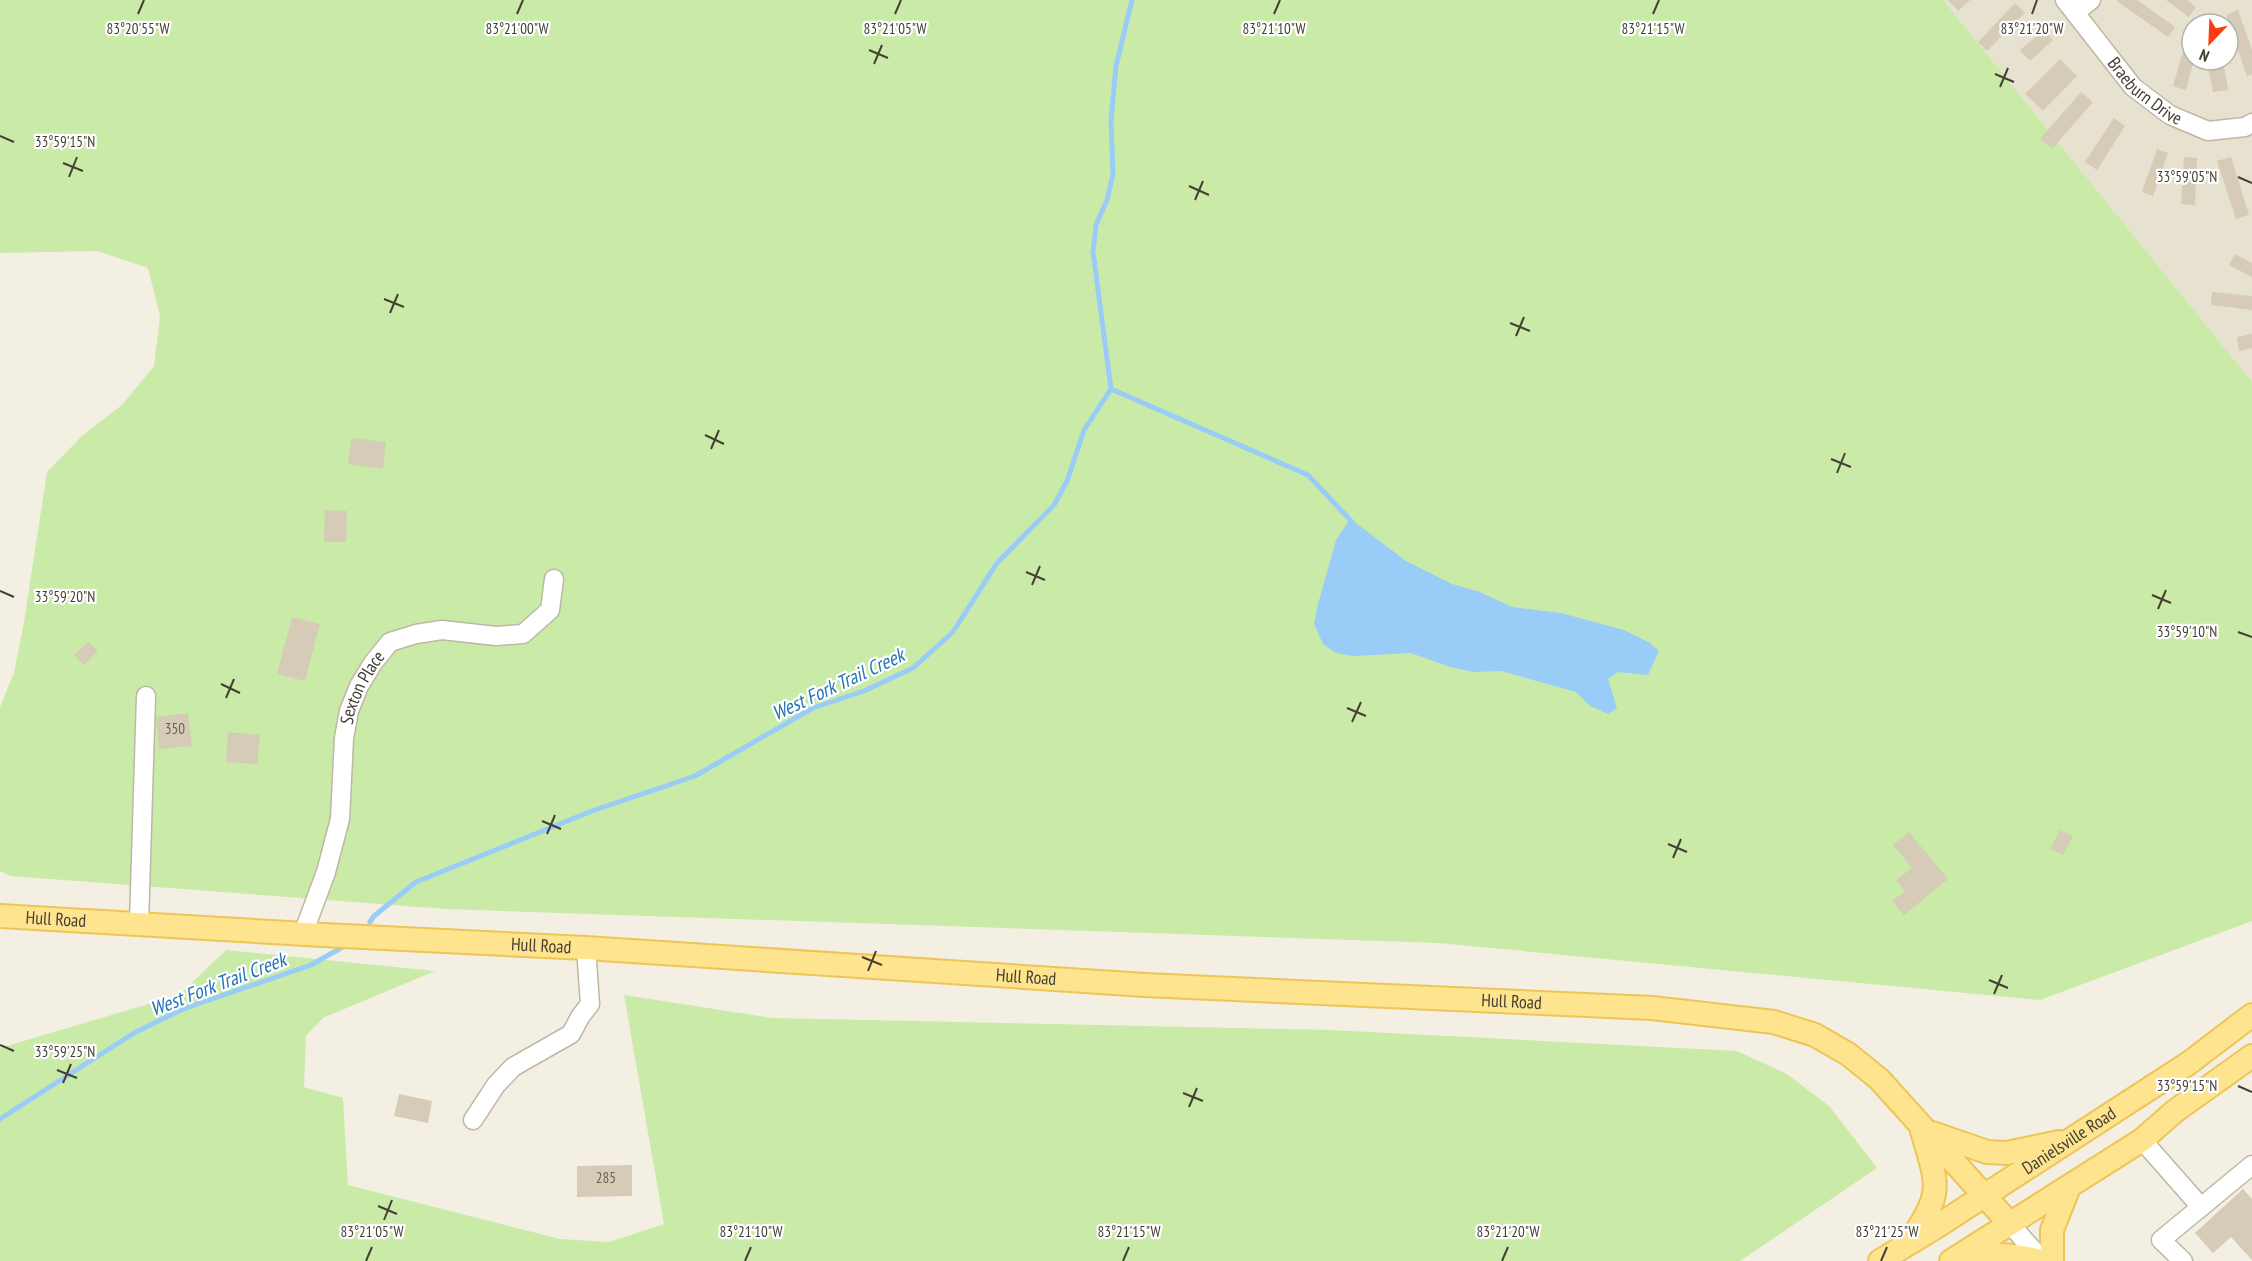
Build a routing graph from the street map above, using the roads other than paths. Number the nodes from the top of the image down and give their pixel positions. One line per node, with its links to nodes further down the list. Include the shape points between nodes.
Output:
1 (2091, 0): 2 (street)
2 (2071, 6): 3 (street, Braeburn Drive, via 2133,87 2170,115 2208,131)
3 (2252, 123)
4 (554, 579): 8 (street, Sexton Place, via 550,610 523,634 496,636 442,630 416,634 390,642 373,663 349,711 340,819)
5 (146, 696): 7 (street)
6 (0, 916): 7 (main road, Hull Road)
7 (139, 924): 8 (main road, Hull Road)
8 (303, 934): 9 (main road, Hull Road)
9 (586, 948): 12 (street, via 590,1004 571,1034 513,1067); 13 (main road, Hull Road, via 1146,985 1652,1008 1774,1022 1815,1035 1848,1054 1879,1079)
10 (2252, 1015): 14 (main road, Danielsville Road, via 2189,1063)
11 (2249, 1063): 15 (main road, via 2175,1111)
12 (473, 1120)
13 (1923, 1127): 14 (main road, via 1967,1146 1995,1152); 18 (main road, Hull Road); 21 (main road, via 1934,1173 1935,1197)
14 (2073, 1139): 18 (main road, Danielsville Road)
15 (2142, 1140): 17 (main road); 19 (street)
16 (2249, 1172): 19 (street)
17 (2069, 1187): 20 (main road); 25 (main road, via 2052,1230)
18 (1985, 1194): 20 (main road, Hull Road); 21 (main road, Danielsville Road)
19 (2201, 1207): 26 (street, via 2161,1240)
20 (2010, 1224): 23 (main road); 24 (street)
21 (1908, 1244): 22 (main road, Danielsville Road)
22 (1880, 1261)
23 (1951, 1261): 24 (main road, via 1992,1254)
24 (2041, 1261)
25 (2052, 1261)
26 (2183, 1261)

